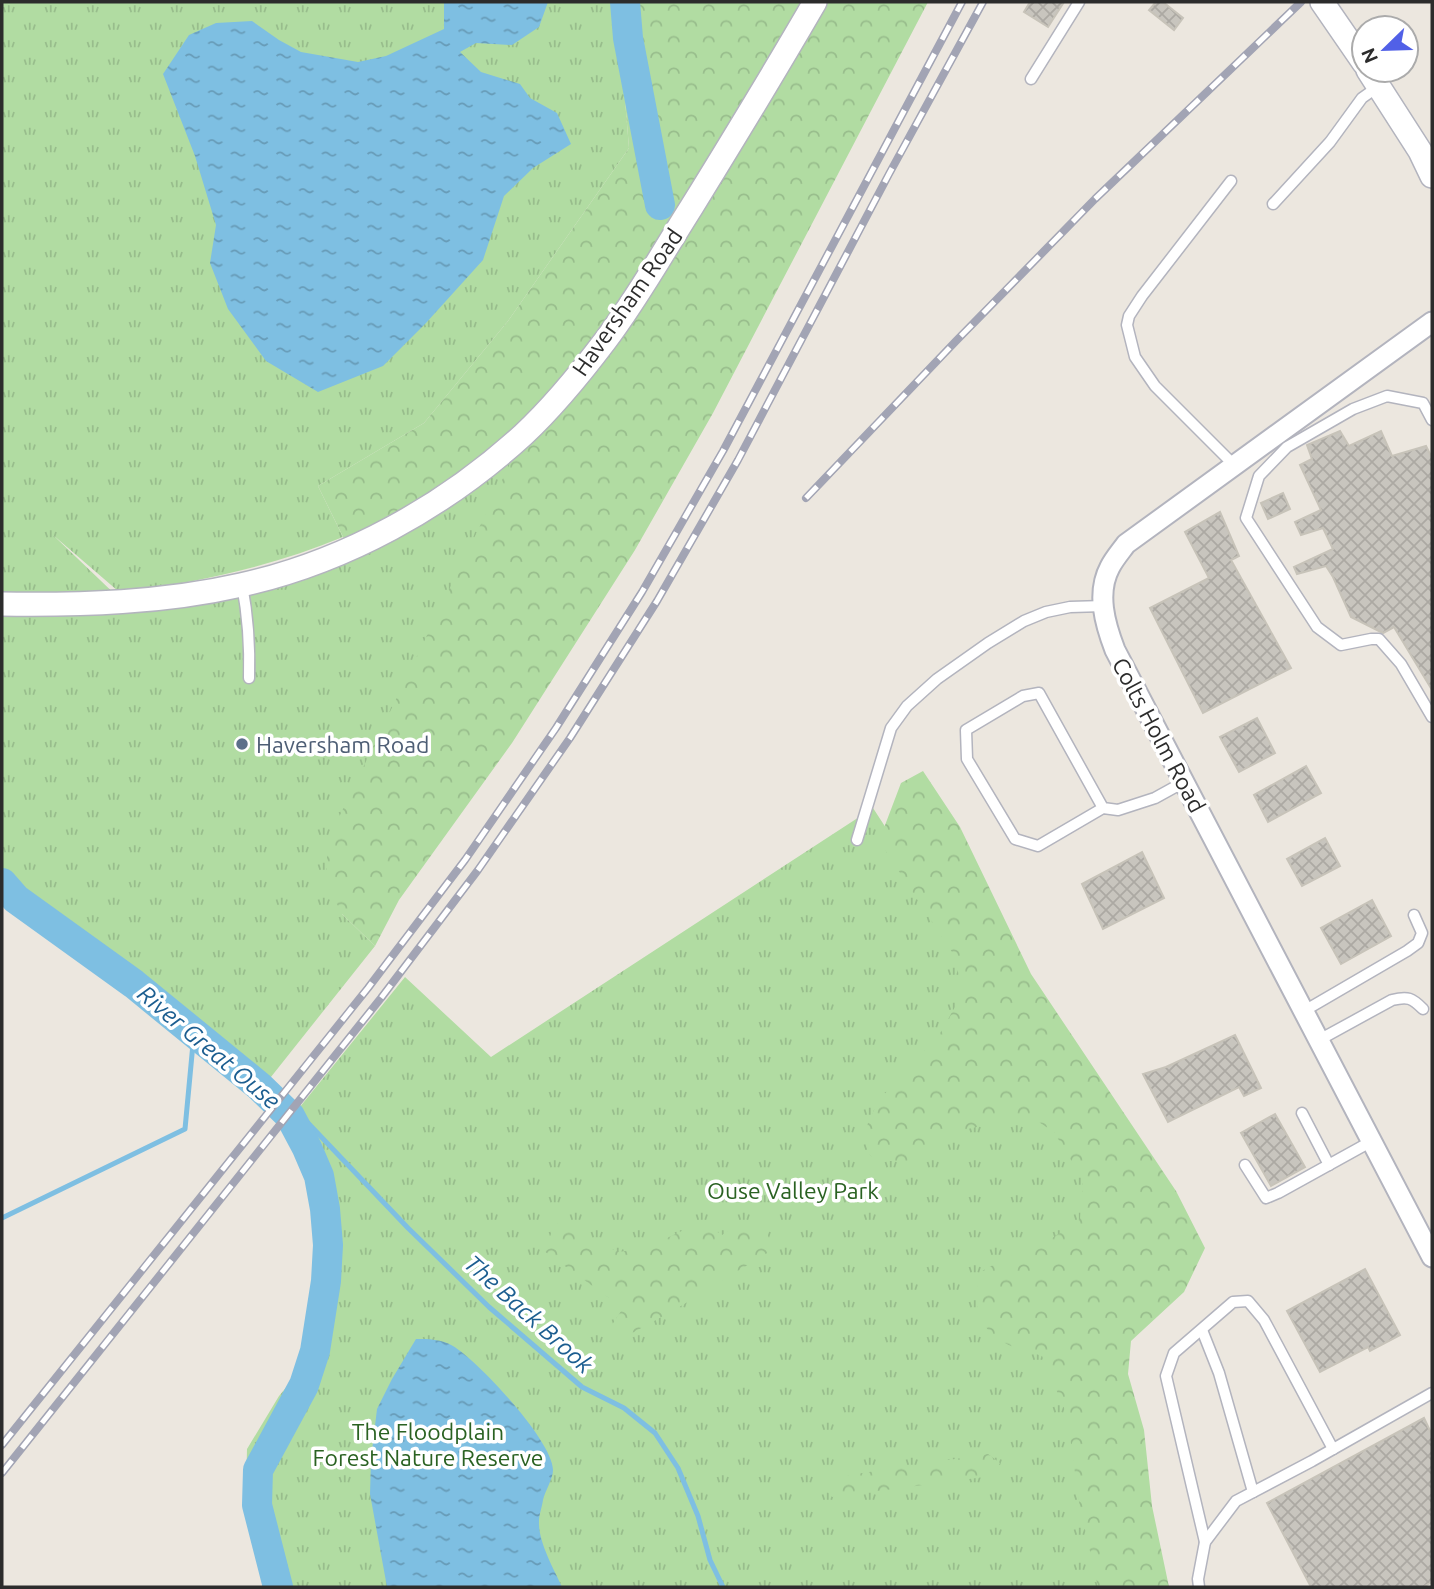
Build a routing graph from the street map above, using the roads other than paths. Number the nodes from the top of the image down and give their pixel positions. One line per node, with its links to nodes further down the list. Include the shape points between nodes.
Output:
1 (815, 2): 14 (street, Haversham Road, via 652,271 606,339 523,435 425,510 368,541 314,564)
2 (1079, 2): 5 (lane)
3 (1322, 2): 4 (street)
4 (1350, 43)
5 (1031, 79)
6 (1370, 84): 10 (lane, via 1330,142)
7 (1378, 84): 8 (street)
8 (1432, 176)
9 (1231, 181): 13 (lane, via 1142,296 1127,325 1140,367)
10 (1273, 204)
11 (1432, 322): 13 (street, Colts Holm Road)
12 (1432, 420): 18 (lane, via 1423,403 1387,396 1353,409 1287,447 1259,476 1246,518 1317,627 1341,645 1379,639 1401,664)
13 (1234, 465): 16 (street, Colts Holm Road, via 1126,544 1102,589)
14 (242, 585): 15 (street, Haversham Road, via 123,602); 17 (lane, via 249,627)
15 (2, 604)
16 (1104, 606): 19 (street, Colts Holm Road, via 1115,650); 21 (lane, via 1070,607 1024,621 937,679 907,706 891,729)
17 (249, 678)
18 (1432, 717)
19 (1184, 782): 20 (lane, via 1118,810); 24 (street, Colts Holm Road)
20 (1103, 808): 20 (lane, via 1039,694 1023,696 966,730 967,759 1015,839 1038,846)
21 (857, 840)
22 (1414, 915): 24 (lane, via 1422,933 1418,943)
23 (1423, 1009): 25 (lane, via 1405,997 1392,1000)
24 (1304, 1011): 25 (street, Colts Holm Road)
25 (1319, 1040): 27 (street, Colts Holm Road)
26 (1302, 1113): 29 (lane)
27 (1372, 1140): 29 (lane); 30 (street, Colts Holm Road)
28 (1245, 1165): 29 (lane, via 1266,1198)
29 (1329, 1165)
30 (1432, 1257)
31 (1202, 1329): 34 (lane, via 1233,1302 1248,1301 1264,1320); 35 (lane); 36 (lane, via 1174,1353 1166,1376)
32 (1429, 1394): 33 (lane); 34 (lane)
33 (1432, 1406)
34 (1333, 1449): 35 (lane)
35 (1253, 1492): 36 (lane, via 1236,1502)
36 (1205, 1542): 37 (lane)
37 (1199, 1587)

